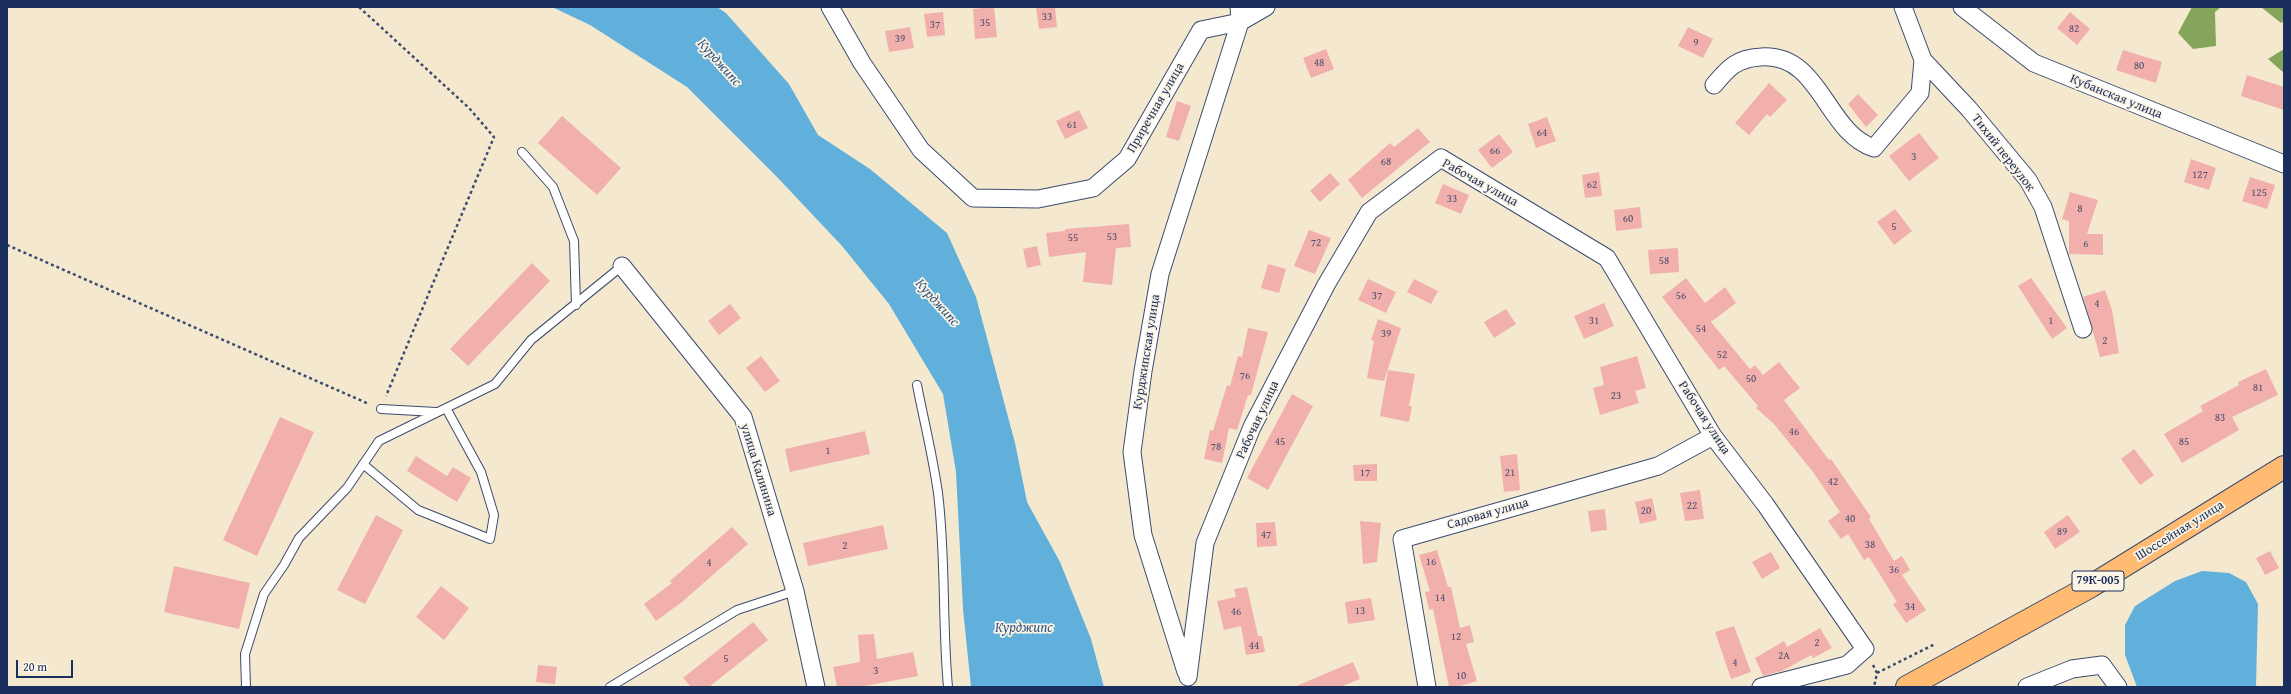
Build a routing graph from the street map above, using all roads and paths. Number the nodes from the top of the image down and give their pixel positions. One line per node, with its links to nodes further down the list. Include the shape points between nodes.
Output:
1 (359, 7): 17 (path, via 469,108 494,137)
2 (830, 7): 6 (street, Приречная улица, via 862,63 921,150 973,198 1038,199 1093,188 1127,158 1201,30)
3 (1266, 7): 6 (street)
4 (1903, 7): 7 (street, Тихий переулок)
5 (1962, 7): 10 (street, Кубанская улица, via 2034,64)
6 (1240, 14): 25 (street, Курджипская улица, via 1160,274 1132,452 1143,535)
7 (1923, 60): 8 (street, Тихий переулок, via 1920,93 1874,148 1861,144 1846,130 1821,93 1793,62 1776,56 1755,57 1730,66); 14 (street, Тихий переулок, via 1969,109 2028,180 2043,207)
8 (1714, 85)
9 (522, 152): 13 (lane, via 553,187 574,241)
10 (2284, 164)
11 (7, 245): 17 (path)
12 (622, 266): 13 (lane); 22 (street, улица Калинина, via 742,417)
13 (576, 305): 16 (lane, via 531,340 495,384)
14 (2083, 329)
15 (917, 385): 29 (lane, via 938,493 943,640)
16 (446, 408): 18 (lane); 20 (lane, via 481,472 494,515 490,539 418,510)
17 (381, 409): 18 (lane)
18 (437, 412): 20 (lane, via 379,441)
19 (1713, 436): 25 (street, Рабочая улица, via 1607,258 1441,158 1369,212 1326,286 1252,427 1205,543); 30 (street, Садовая улица, via 1658,466 1402,539); 31 (street, Рабочая улица, via 1766,504 1865,649 1847,665)
20 (363, 464): 26 (lane, via 347,488 299,538 264,594 245,654)
21 (2284, 466): 32 (main road, Шоссейная улица / 79К-005, via 2091,586)
22 (795, 591): 27 (lane, via 737,610); 28 (street, улица Калинина)
23 (1935, 644): 24 (path)
24 (1877, 673)
25 (1189, 682)
26 (246, 687)
27 (610, 687)
28 (816, 687)
29 (948, 687)
30 (1427, 687)
31 (1762, 687)
32 (1907, 687)
33 (2027, 687): 34 (street, via 2072,669 2102,665)
34 (2118, 687)

